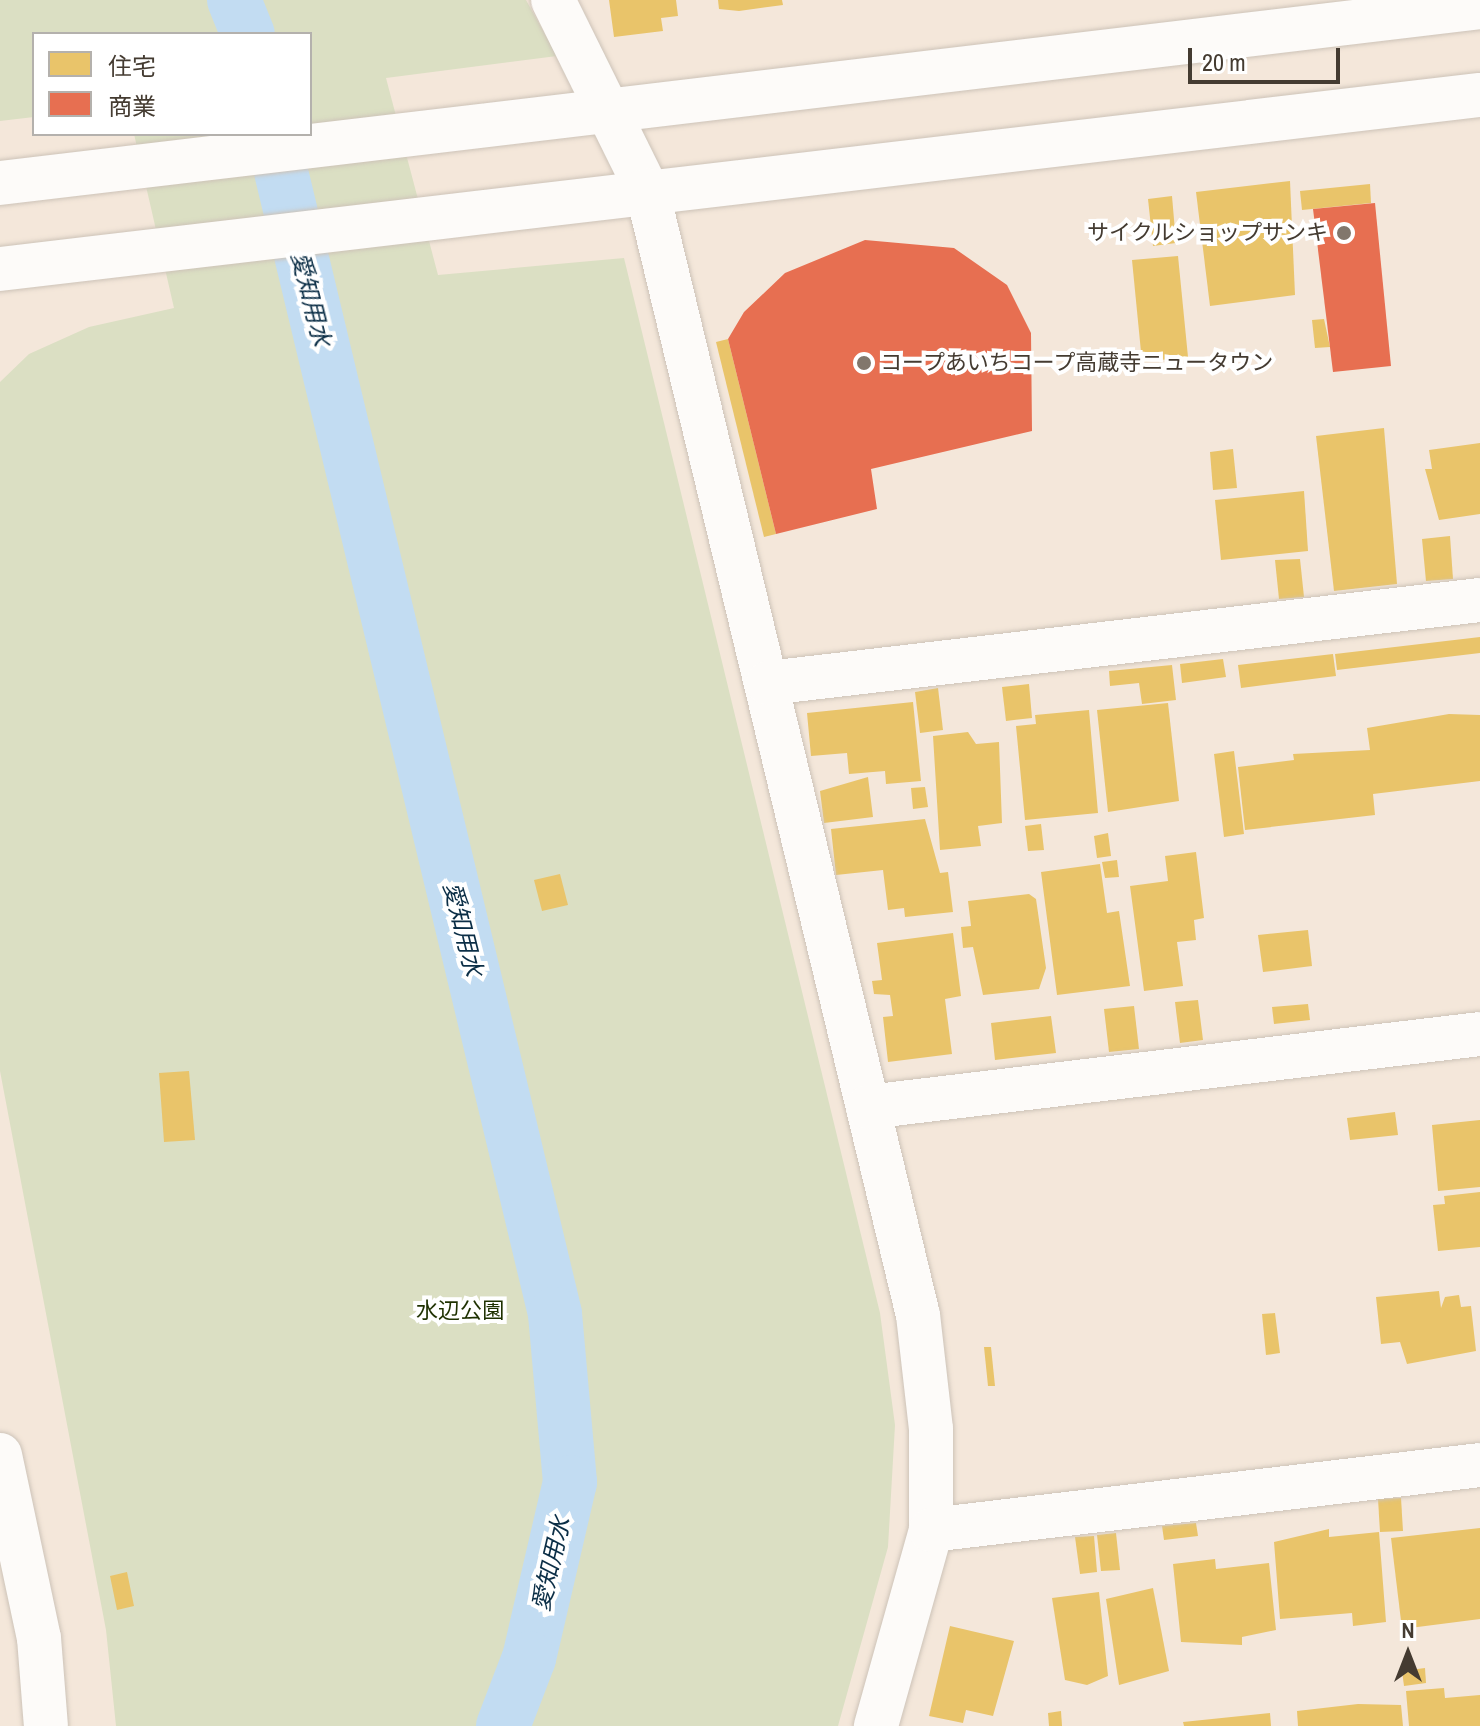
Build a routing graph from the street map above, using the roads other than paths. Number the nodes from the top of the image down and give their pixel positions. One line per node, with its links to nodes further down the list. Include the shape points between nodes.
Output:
1 (553, 0): 4 (street)
2 (1480, 7): 4 (street)
3 (1480, 95): 6 (street)
4 (611, 108): 5 (street); 6 (street)
5 (0, 183)
6 (647, 190): 7 (street); 9 (street)
7 (0, 269)
8 (1480, 600): 9 (street)
9 (768, 683): 11 (street)
10 (1480, 1034): 11 (street)
11 (868, 1107): 15 (street, via 918,1315 931,1429)
12 (0, 1455): 14 (street)
13 (1480, 1465): 15 (street)
14 (7, 1525): 16 (street, via 39,1638)
15 (931, 1530): 17 (street)
16 (46, 1726)
17 (876, 1726)

